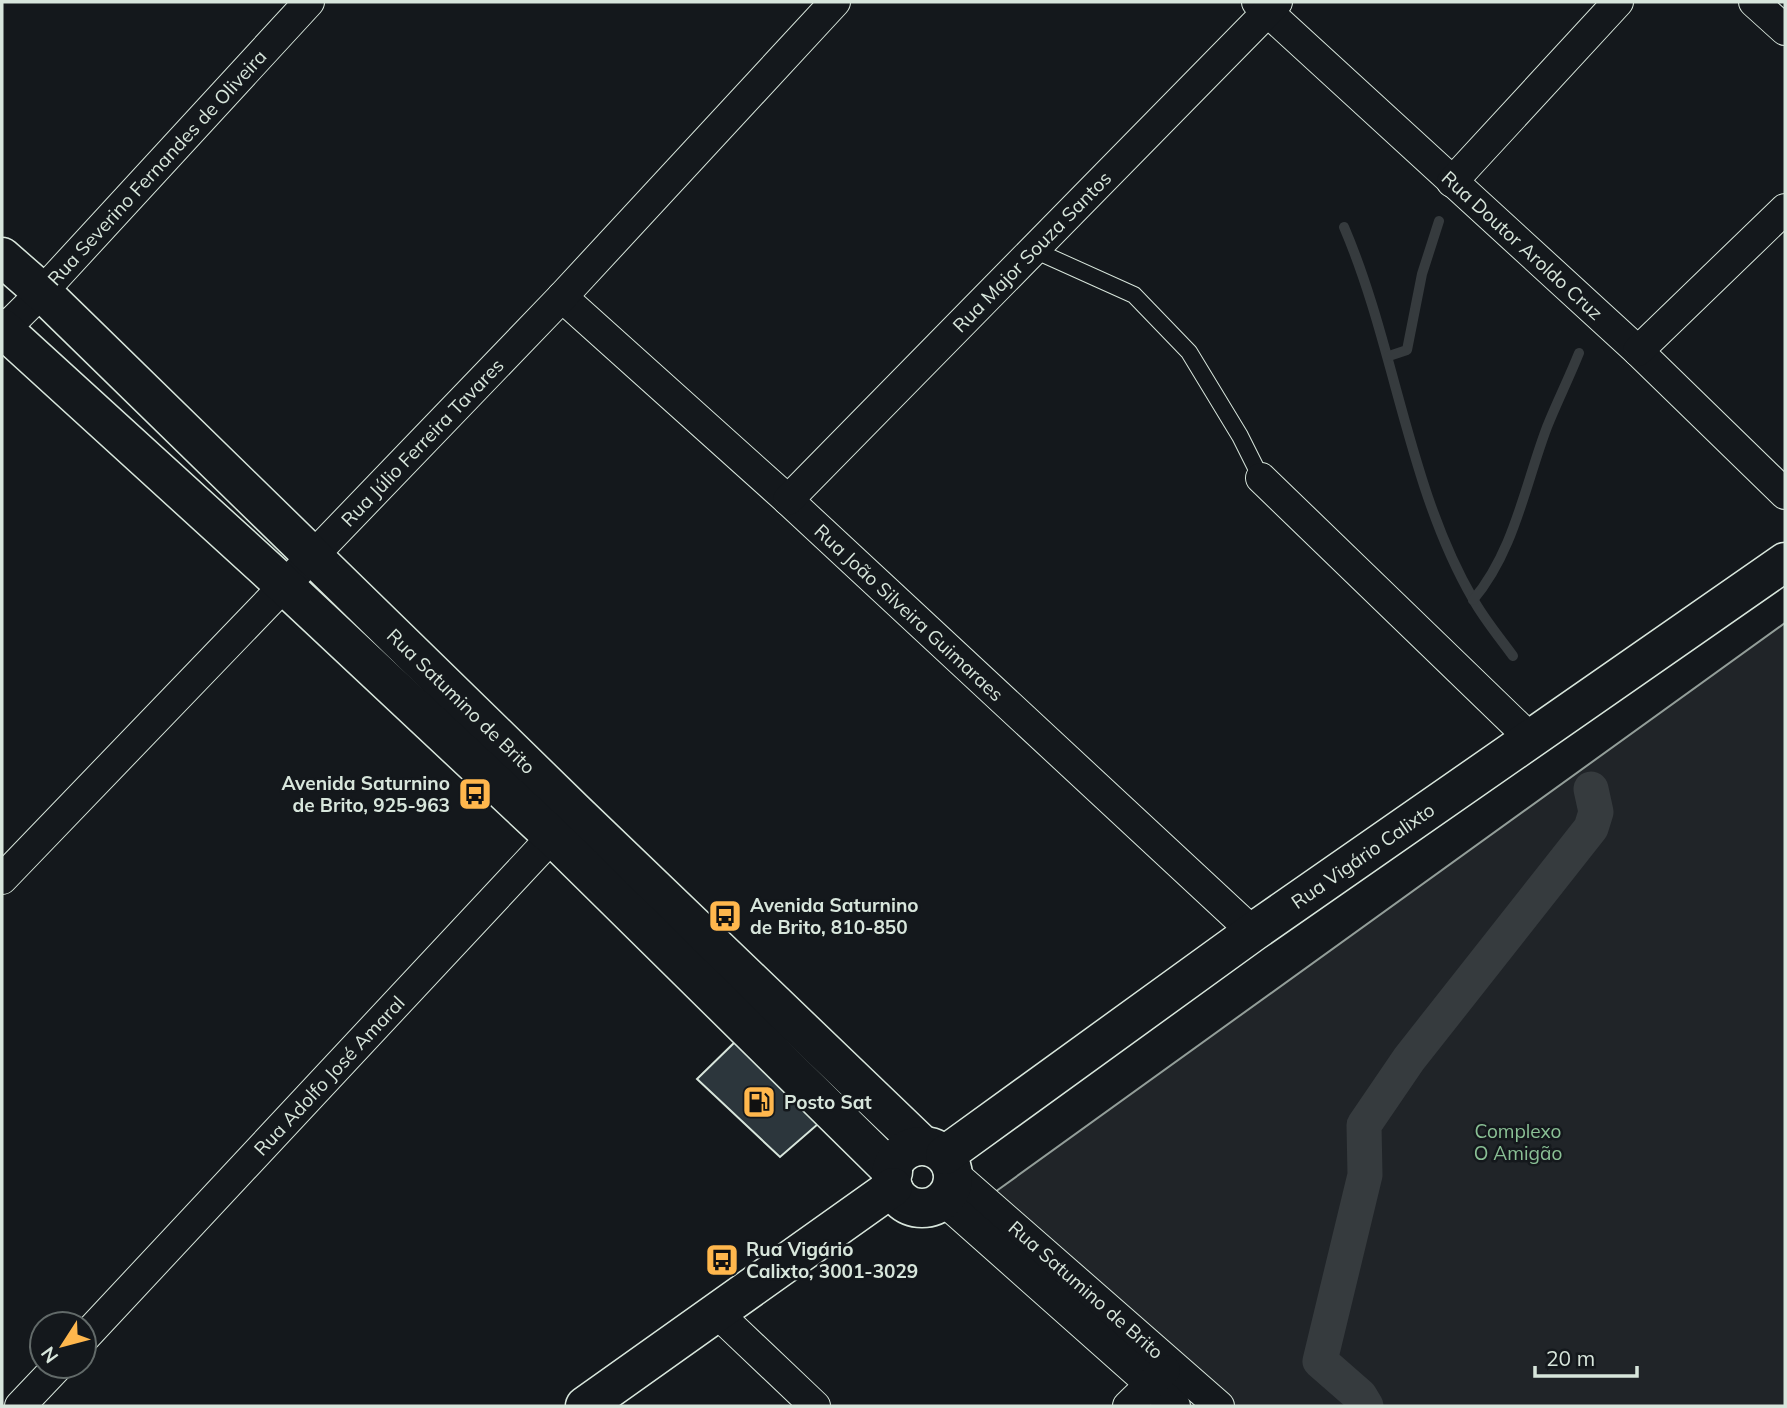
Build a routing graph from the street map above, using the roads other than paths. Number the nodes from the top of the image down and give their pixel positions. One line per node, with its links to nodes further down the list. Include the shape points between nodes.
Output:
1 (309, 2): 11 (street, Rua Severino Fernandes de Oliveira)
2 (835, 2): 12 (street, Rua Júlio Ferreira Tavares)
3 (1618, 2): 7 (street)
4 (1754, 2): 6 (street)
5 (1267, 5): 7 (street, Rua Doutor Aroldo Cruz); 9 (street, Rua Major Souza Santos)
6 (1785, 30)
7 (1451, 182): 14 (street, Rua Doutor Aroldo Cruz)
8 (1785, 209): 14 (street)
9 (1034, 250): 15 (lane, via 1133,295 1189,352); 17 (street, Rua Major Souza Santos)
10 (2, 257): 11 (main road, Rua Satumino de Brito)
11 (42, 292): 13 (street, Rua Severino Fernandes de Oliveira); 18 (main road, Rua Satumino de Brito)
12 (562, 297): 17 (street, Rua João Silveira Guimaraes); 18 (street, Rua Júlio Ferreira Tavares)
13 (2, 330): 20 (main road, Rua Satumino de Brito)
14 (1638, 351): 16 (street, Rua Doutor Aroldo Cruz)
15 (1261, 478): 21 (street)
16 (1785, 494)
17 (788, 500): 24 (street, Rua João Silveira Guimaraes)
18 (314, 555): 20 (street, Rua Júlio Ferreira Tavares); 22 (main road, Rua Satumino de Brito)
19 (1785, 562): 21 (main road, Rua Vigário Calixto)
20 (285, 586): 22 (main road, Rua Satumino de Brito); 23 (street, Rua Júlio Ferreira Tavares)
21 (1531, 739): 24 (main road, Rua Vigário Calixto)
22 (564, 825): 25 (main road, Rua Satumino de Brito); 26 (main road, Rua Satumino de Brito); 28 (street, Rua Adolfo José Amaral)
23 (2, 879)
24 (1253, 932): 25 (main road, Rua Vigário Calixto)
25 (941, 1168): 26 (main road, Rua Vigário Calixto, via 898,1157); 26 (main road, Rua Satumino de Brito, via 934,1206 915,1207 898,1196); 29 (street, Rua Satumino de Brito); 31 (street, Rua Satumino de Brito)
26 (893, 1179): 27 (main road)
27 (716, 1312): 33 (main road); 34 (street)
28 (98, 1323)
29 (1172, 1363): 31 (street); 37 (street, Rua Satumino de Brito)
30 (45, 1380): 32 (street)
31 (1150, 1384): 35 (street); 36 (street, Rua Satumino de Brito)
32 (20, 1406)
33 (585, 1406)
34 (815, 1406)
35 (1128, 1406)
36 (1175, 1406)
37 (1219, 1406)

